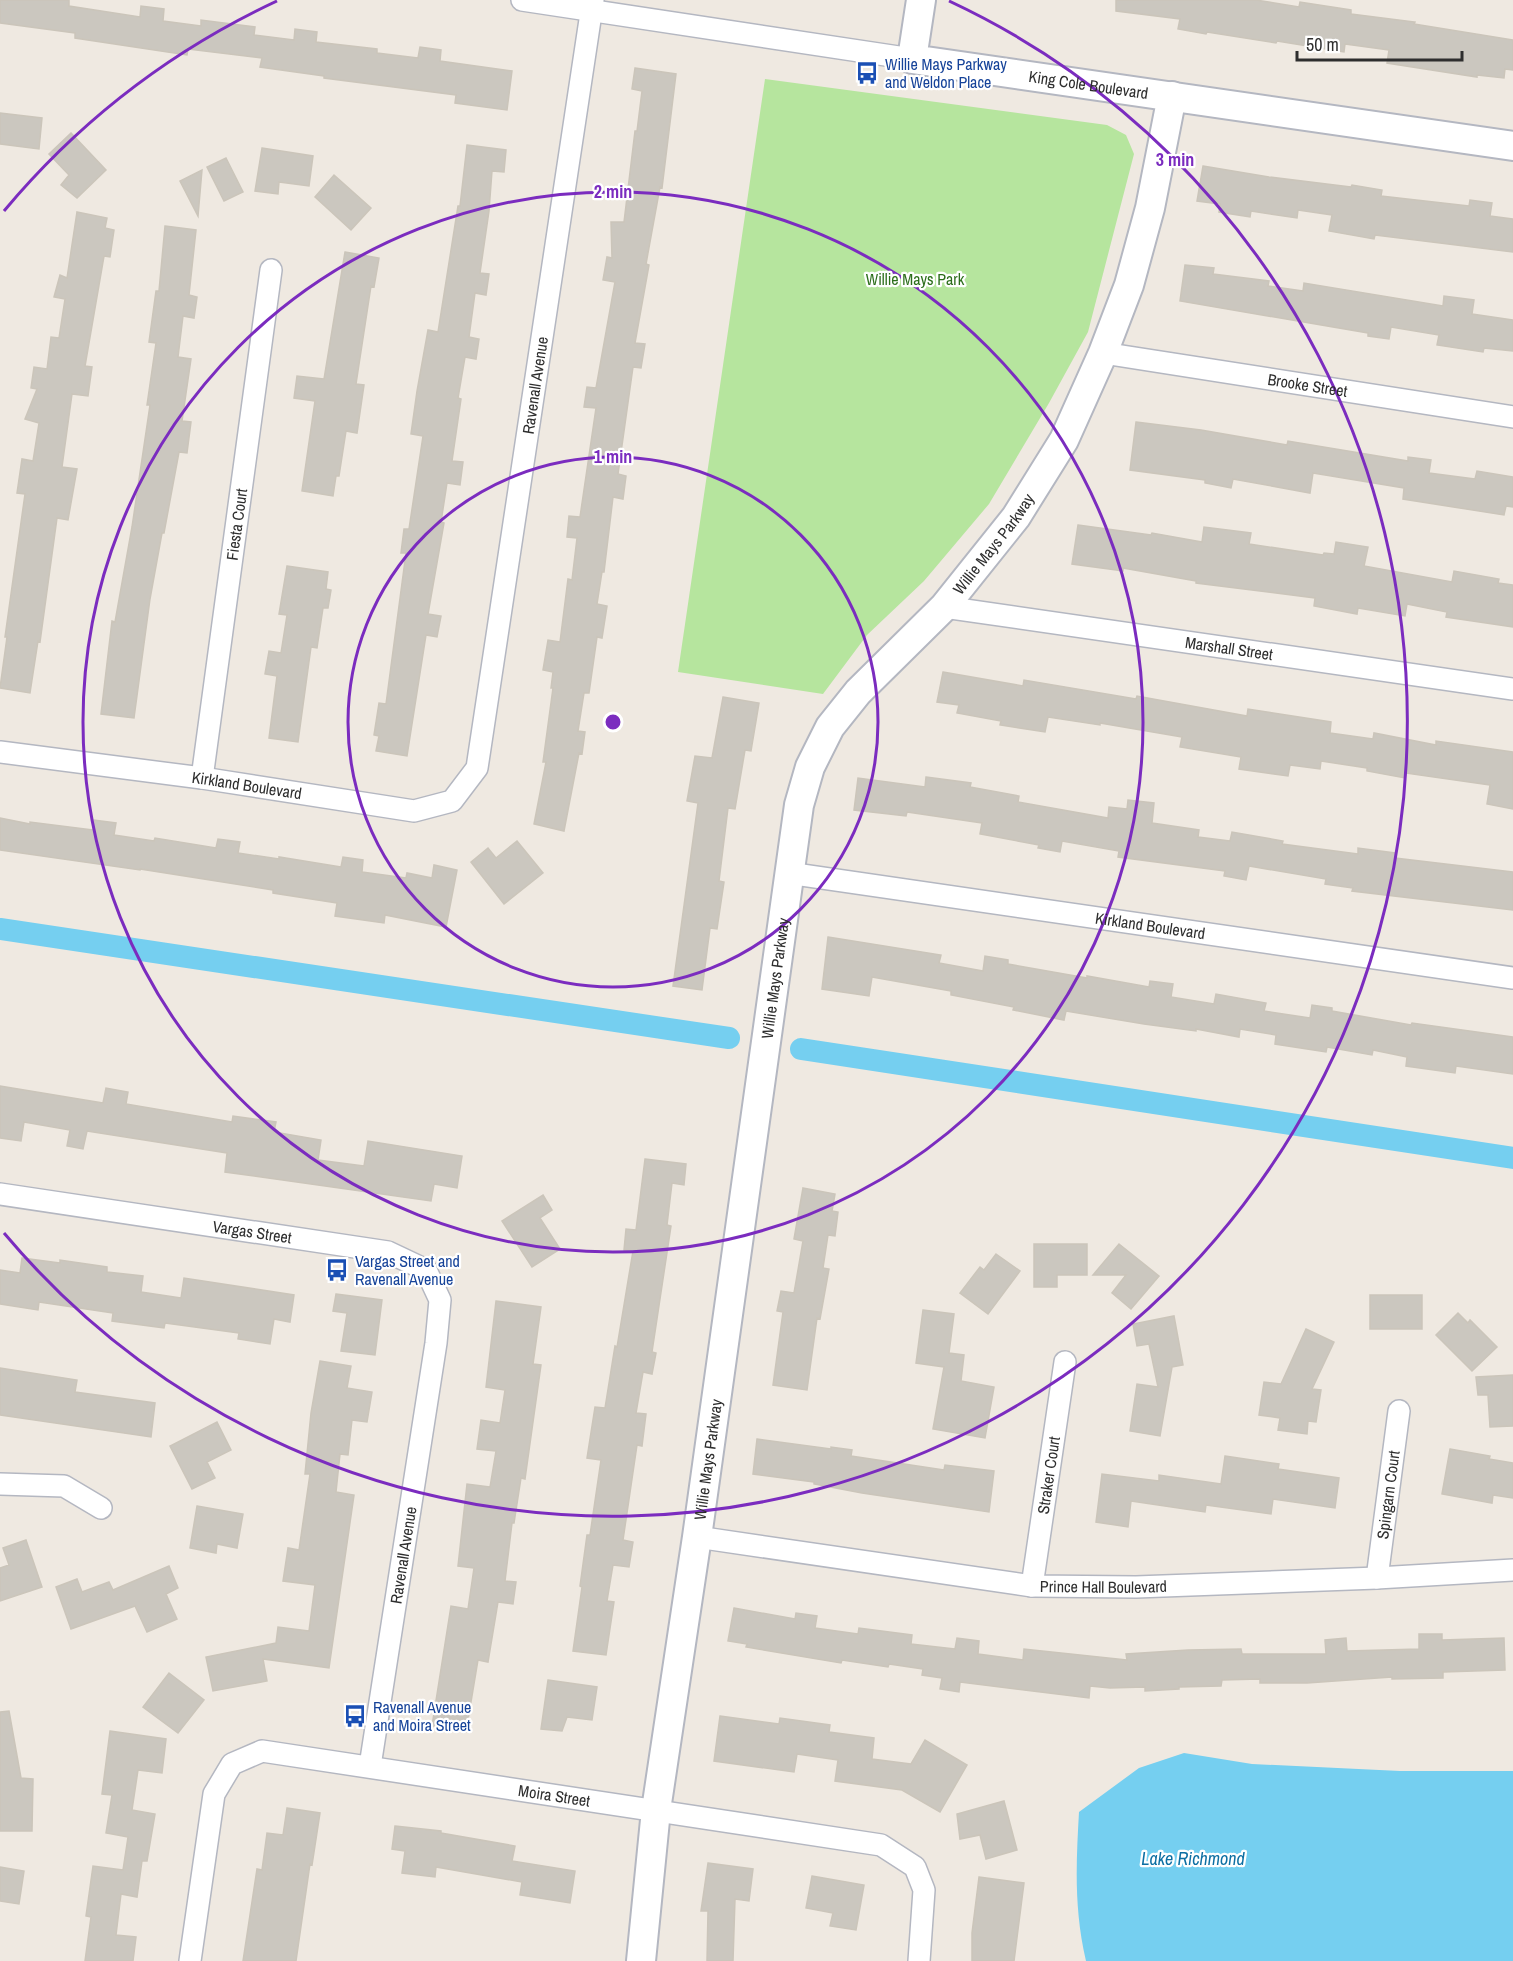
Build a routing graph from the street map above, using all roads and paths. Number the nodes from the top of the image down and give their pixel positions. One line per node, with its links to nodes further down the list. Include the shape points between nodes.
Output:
1 (522, 0): 3 (street, King Cole Boulevard)
2 (921, 0): 4 (street)
3 (592, 5): 4 (street, King Cole Boulevard); 13 (street, Ravenall Avenue)
4 (912, 59): 5 (street, King Cole Boulevard)
5 (1172, 96): 6 (street, King Cole Boulevard); 8 (street, Willie Mays Parkway, via 1150,208 1129,285)
6 (1513, 146)
7 (271, 270): 14 (street, Fiesta Court)
8 (1103, 353): 9 (street, Brooke Street); 10 (street, Willie Mays Parkway, via 1064,440 1016,517)
9 (1513, 417)
10 (944, 607): 11 (street, Marshall Street); 15 (street, Willie Mays Parkway, via 858,692 831,727 810,767 799,805)
11 (1513, 689)
12 (0, 752): 14 (street, Kirkland Boulevard)
13 (477, 768): 14 (street, Kirkland Boulevard, via 452,801 414,811)
14 (202, 778)
15 (788, 873): 16 (street, Kirkland Boulevard); 23 (street, Willie Mays Parkway)
16 (1513, 978)
17 (0, 1194): 18 (street, Vargas Street, via 388,1252 426,1270 440,1300)
18 (436, 1343): 27 (street, Ravenall Avenue)
19 (1065, 1362): 26 (street, Straker Court)
20 (1399, 1411): 25 (street, Spingarn Court)
21 (0, 1484): 22 (street, via 64,1486)
22 (101, 1508)
23 (697, 1537): 26 (street, Prince Hall Boulevard); 28 (street, Willie Mays Parkway)
24 (1513, 1570): 25 (street, Prince Hall Boulevard)
25 (1377, 1578): 26 (street, Prince Hall Boulevard, via 1136,1587)
26 (1032, 1586)
27 (370, 1766): 28 (street, Moira Street); 29 (street, Moira Street, via 262,1751 232,1764 214,1794)
28 (656, 1810): 30 (street, Willie Mays Parkway); 31 (street, Moira Street, via 881,1845 915,1867 924,1890)
29 (190, 1961)
30 (641, 1961)
31 (919, 1961)

